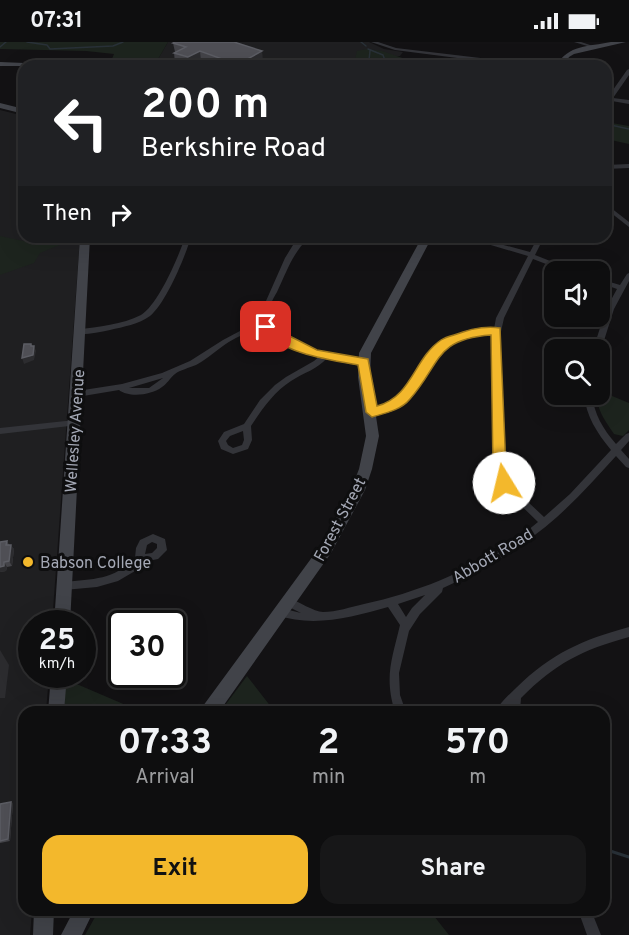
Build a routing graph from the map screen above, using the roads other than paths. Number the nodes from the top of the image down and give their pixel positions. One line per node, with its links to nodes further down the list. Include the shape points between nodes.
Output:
1 (374, 42): 4 (street)
2 (576, 42): 5 (street)
3 (622, 42): 5 (street)
4 (382, 44): 6 (street)
5 (594, 47): 7 (street, via 570,53)
6 (483, 60)
7 (565, 60)
8 (2, 64): 9 (street)
9 (18, 65)
10 (629, 71): 11 (street)
11 (612, 94)
12 (612, 100): 13 (street)
13 (629, 102)
14 (0, 105): 15 (street)
15 (18, 110)
16 (629, 166): 17 (street)
17 (612, 167)
18 (612, 211): 19 (street)
19 (629, 225)
20 (85, 243): 33 (street, Wellesley Avenue)
21 (186, 243): 33 (street, via 149,313)
22 (300, 243): 31 (street, via 290,253)
23 (424, 243): 38 (street, Forest Street, via 370,341)
24 (489, 243): 26 (street)
25 (538, 243): 26 (street)
26 (532, 255): 27 (street); 32 (street)
27 (547, 261)
28 (629, 275): 30 (street)
29 (610, 284): 30 (street)
30 (620, 288): 36 (street)
31 (266, 310): 34 (street); 35 (street, via 264,323)
32 (496, 331): 41 (street, via 446,342 405,397 391,407); 48 (street, via 500,476)
33 (80, 332): 39 (street, Wellesley Avenue)
34 (241, 333): 35 (street); 39 (street, via 173,372 153,390)
35 (272, 333): 37 (street)
36 (601, 339)
37 (324, 356): 38 (street); 43 (street, via 276,389)
38 (364, 362): 41 (street, Forest Street)
39 (77, 394): 42 (street, Wellesley Avenue)
40 (589, 405): 46 (street, via 595,422)
41 (372, 412): 53 (street, Forest Street, via 371,450 356,493 334,535)
42 (75, 423): 44 (street); 51 (street, Wellesley Avenue)
43 (247, 426)
44 (0, 431)
45 (629, 436): 46 (street, Abbott Road)
46 (616, 450): 47 (street); 48 (street, Abbott Road)
47 (629, 465)
48 (544, 522): 50 (street, Abbott Road, via 494,558)
49 (141, 559): 51 (street, via 121,577)
50 (447, 582): 52 (street, Abbott Road); 55 (street, via 429,596)
51 (64, 586): 54 (street, Wellesley Avenue)
52 (390, 603): 53 (street, Abbott Road, via 298,617); 55 (street, via 402,617)
53 (285, 607): 60 (street, Forest Street)
54 (63, 610)
55 (405, 628): 61 (street, via 394,673)
56 (629, 632): 58 (street, via 559,657)
57 (58, 688): 59 (street)
58 (516, 695): 62 (street); 63 (street)
59 (56, 706)
60 (213, 706)
61 (398, 706)
62 (506, 706)
63 (515, 706)
64 (44, 916): 67 (street)
65 (82, 916): 68 (street)
66 (586, 916): 69 (street)
67 (43, 935)
68 (71, 935)
69 (594, 935)

